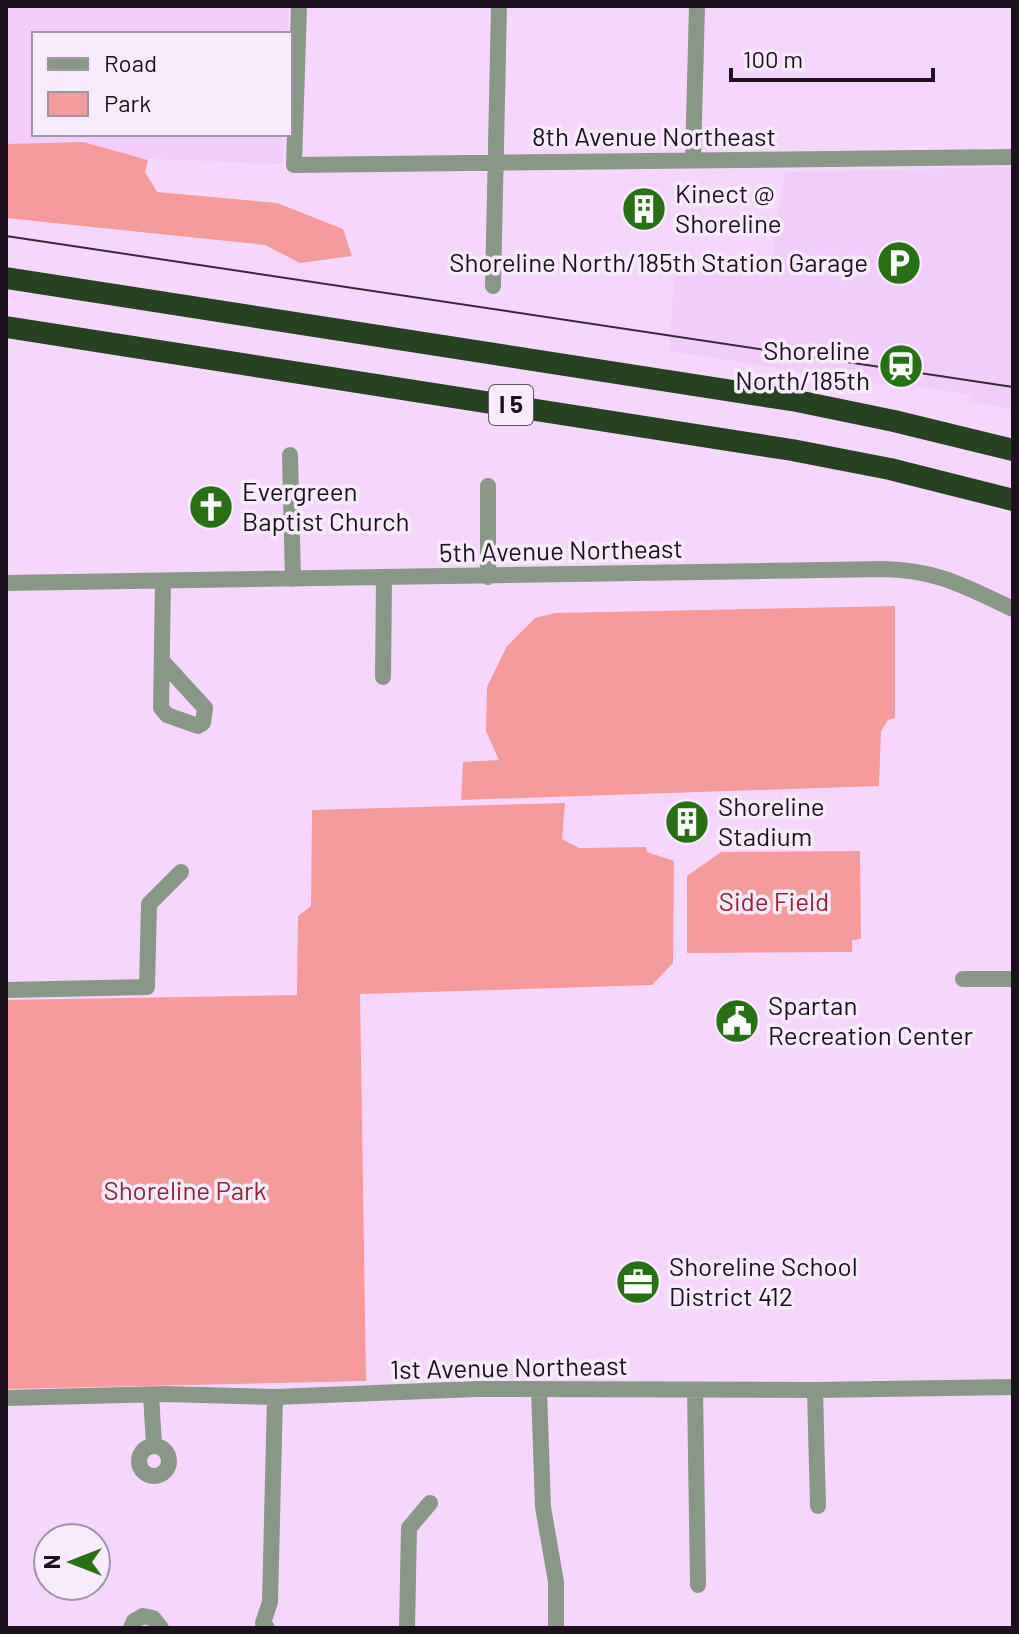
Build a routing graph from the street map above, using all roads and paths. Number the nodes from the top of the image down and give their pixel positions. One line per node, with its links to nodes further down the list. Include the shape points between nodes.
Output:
1 (299, 6): 6 (street, 8th Avenue Northeast, via 294,165)
2 (499, 6): 6 (street)
3 (697, 6): 5 (street)
4 (1013, 157): 5 (street, 8th Avenue Northeast)
5 (693, 159): 6 (street, 8th Avenue Northeast)
6 (495, 163): 8 (street)
7 (6, 278): 10 (highway, I 5, via 797,401)
8 (493, 286)
9 (6, 327): 13 (highway, I 5, via 792,450)
10 (1013, 450)
11 (290, 455): 16 (street)
12 (488, 486): 14 (street)
13 (1013, 500)
14 (488, 577): 15 (street, 5th Avenue Northeast); 19 (street, 5th Avenue Northeast, via 911,569 942,576)
15 (384, 578): 16 (street, 5th Avenue Northeast); 21 (street)
16 (293, 579): 17 (street, 5th Avenue Northeast)
17 (163, 581): 18 (street, 5th Avenue Northeast); 20 (street)
18 (6, 583)
19 (1013, 609)
20 (162, 661)
21 (383, 677)
22 (181, 872): 25 (street, via 149,904 147,987)
23 (963, 979): 24 (street)
24 (1013, 979)
25 (6, 990)
26 (1013, 1387): 29 (street, 1st Avenue Northeast)
27 (539, 1390): 28 (street, 1st Avenue Northeast); 31 (street, 1st Avenue Northeast); 41 (street, via 543,1507 556,1582)
28 (695, 1390): 29 (street, 1st Avenue Northeast); 36 (street)
29 (815, 1390): 35 (street)
30 (151, 1395): 31 (street, 1st Avenue Northeast); 32 (street, 1st Avenue Northeast); 33 (street)
31 (275, 1397): 37 (street, via 270,1602)
32 (6, 1398)
33 (154, 1445)
34 (430, 1503): 40 (street, via 409,1528)
35 (818, 1506)
36 (698, 1585)
37 (261, 1626)
38 (131, 1628): 39 (street, via 138,1618 148,1616)
39 (161, 1628)
40 (407, 1628)
41 (556, 1628)

